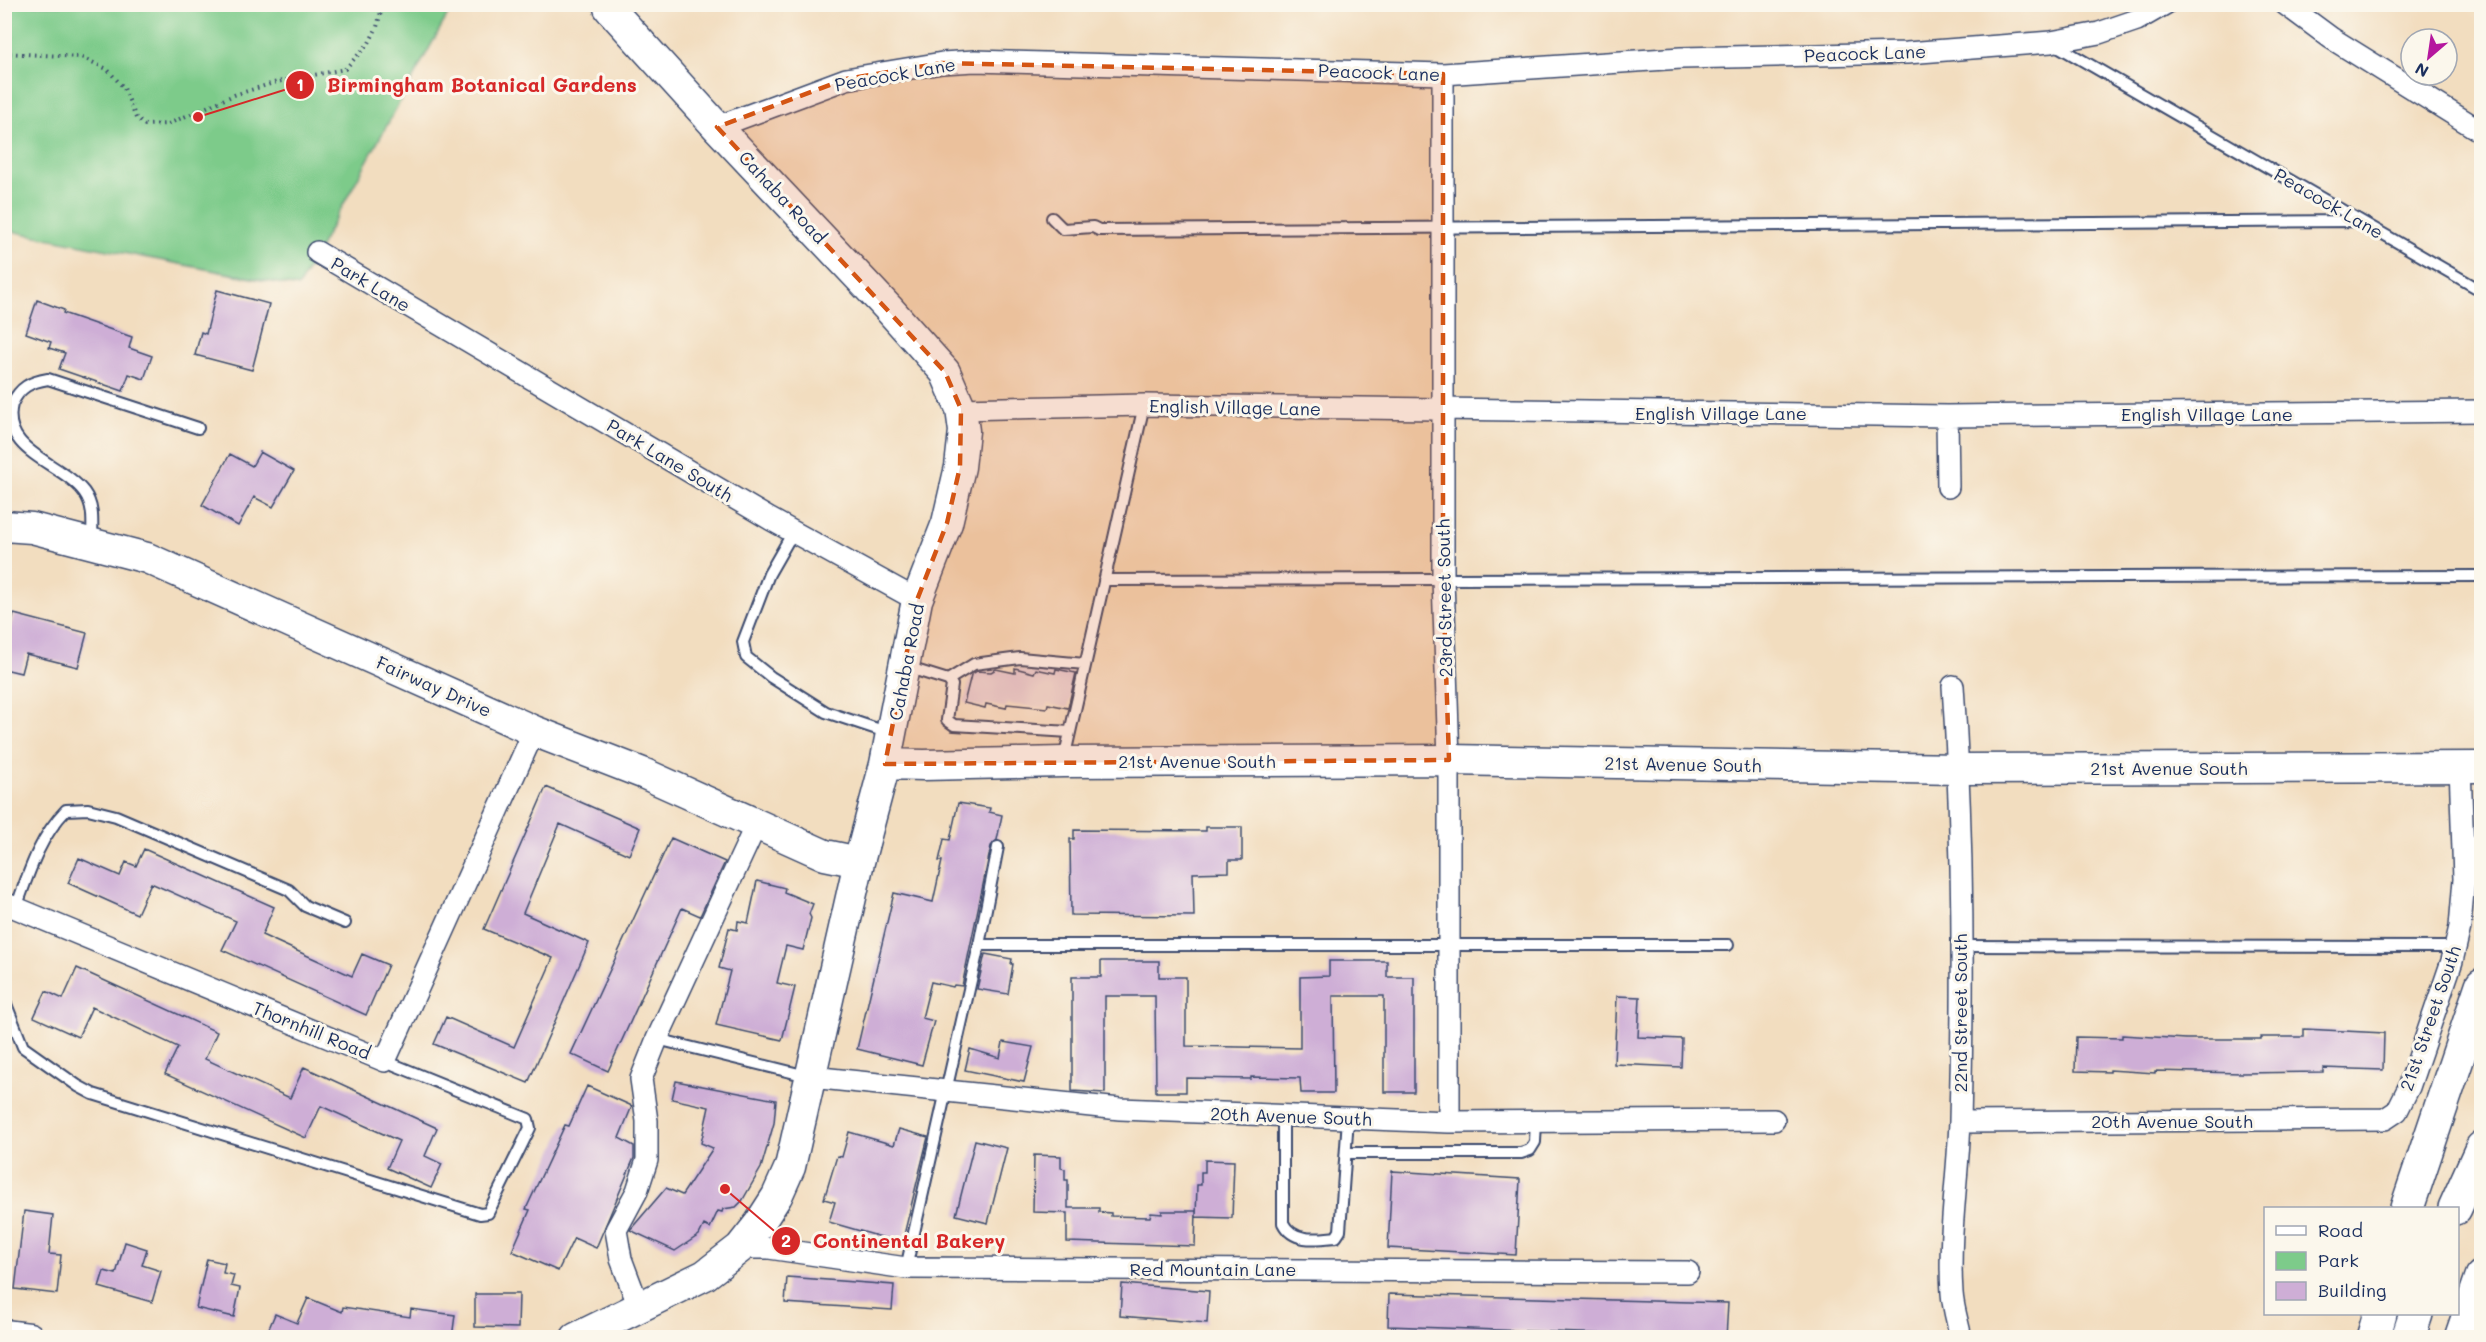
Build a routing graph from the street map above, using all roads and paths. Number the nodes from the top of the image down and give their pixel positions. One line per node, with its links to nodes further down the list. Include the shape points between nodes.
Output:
1 (383, 4): 6 (path, via 369,43 345,69 234,95 168,124 146,125 136,118 124,88 107,69 81,57)
2 (611, 4): 8 (street, Cahaba Road, via 609,8)
3 (2165, 4): 5 (street, Peacock Lane, via 2099,33)
4 (2285, 4): 9 (street, via 2331,38)
5 (2051, 42): 7 (street, Peacock Lane, via 1907,53 1682,58); 11 (lane, Peacock Lane)
6 (4, 52)
7 (1443, 74): 8 (street, Peacock Lane, via 942,63 846,79); 12 (street, 23rd Street South)
8 (717, 127): 17 (street, Cahaba Road, via 945,372)
9 (2481, 132)
10 (1052, 218): 12 (lane, via 1064,229 1099,230)
11 (2359, 220): 12 (lane); 14 (lane, Peacock Lane)
12 (1442, 227): 18 (street, 23rd Street South)
13 (317, 252): 15 (street, Park Lane)
14 (2481, 291)
15 (426, 316): 24 (street, Park Lane South)
16 (1144, 405): 17 (street, English Village Lane); 18 (street, English Village Lane); 28 (lane)
17 (961, 409): 29 (street, Cahaba Road, via 964,431 960,467 947,523)
18 (1443, 410): 20 (street, English Village Lane); 27 (street, 23rd Street South)
19 (2481, 411): 20 (street, English Village Lane)
20 (1947, 416): 22 (street)
21 (198, 428): 25 (lane, via 48,379 31,382 18,392 7,424 10,437 86,494 92,510)
22 (1948, 487)
23 (4, 526): 25 (street, Fairway Drive, via 32,528)
24 (793, 532): 29 (street, Park Lane South); 36 (lane, via 769,573 743,642 746,657 826,712)
25 (92, 542): 34 (street, Fairway Drive, via 147,558)
26 (2481, 576): 27 (lane)
27 (1443, 579): 28 (lane); 37 (street, 23rd Street South)
28 (1104, 580): 30 (lane)
29 (917, 600): 31 (street, Cahaba Road)
30 (1085, 664): 32 (lane, via 1020,658 974,664); 35 (lane)
31 (904, 667): 32 (lane); 36 (street, Cahaba Road)
32 (948, 680): 35 (lane, via 952,685 947,720 954,725)
33 (1953, 686): 41 (street, 22nd Street South)
34 (534, 731): 42 (street, Fairway Drive, via 645,774); 55 (street, Thornhill Road)
35 (1070, 732): 38 (lane)
36 (892, 734): 39 (street, Cahaba Road)
37 (1449, 760): 38 (street, 21st Avenue South); 41 (street, 21st Avenue South); 48 (street, 23rd Street South)
38 (1063, 762): 39 (street, 21st Avenue South)
39 (885, 764): 44 (street, Cahaba Road)
40 (2471, 767): 41 (street, 21st Avenue South); 51 (street, 21st Street South, via 2460,927)
41 (1959, 769): 50 (street, 22nd Street South)
42 (756, 825): 44 (street, Fairway Drive, via 825,855); 54 (street)
43 (998, 847): 47 (lane)
44 (859, 862): 56 (street, Cahaba Road)
45 (10, 906): 46 (lane, via 52,825 66,810 88,809 116,816 289,890 306,906); 55 (street, Thornhill Road)
46 (345, 922)
47 (979, 945): 48 (lane); 57 (lane)
48 (1449, 945): 49 (lane); 62 (street, 23rd Street South)
49 (1728, 945)
50 (1961, 946): 51 (lane); 64 (street, 22nd Street South)
51 (2455, 946): 60 (street, 21st Street South, via 2409,1088 2397,1111)
52 (2481, 985): 67 (highway)
53 (4, 999): 55 (lane, via 23,1047 93,1094 480,1214 488,1213 530,1128 528,1119)
54 (657, 1039): 56 (lane); 73 (street, via 641,1078 647,1160 637,1191 616,1230 621,1259)
55 (385, 1060)
56 (811, 1077): 57 (street, 20th Avenue South); 69 (street, Cahaba Road, via 790,1167 777,1196)
57 (947, 1091): 58 (street, 20th Avenue South, via 1120,1109); 70 (lane)
58 (1283, 1115): 59 (street, 20th Avenue South); 66 (lane, via 1283,1223 1293,1236 1338,1235)
59 (1348, 1118): 62 (street, 20th Avenue South); 66 (lane)
60 (2385, 1119): 64 (street, 20th Avenue South)
61 (1774, 1120): 63 (street, 20th Avenue South)
62 (1449, 1122): 63 (street, 20th Avenue South)
63 (1536, 1122): 66 (lane, via 1535,1142 1530,1150 1521,1153)
64 (1960, 1122): 79 (street, 22nd Street South, via 1951,1251 1952,1296)
65 (2481, 1148): 68 (highway)
66 (1346, 1153)
67 (2408, 1207)
68 (2456, 1207)
69 (740, 1248): 70 (street, Red Mountain Lane, via 769,1248); 73 (street, Cahaba Road, via 705,1275)
70 (906, 1268): 71 (street, Red Mountain Lane)
71 (1688, 1272)
72 (2481, 1277): 82 (highway)
73 (639, 1307): 78 (street, Cahaba Road)
74 (2379, 1315): 80 (highway)
75 (2416, 1315): 81 (highway)
76 (4, 1335): 77 (street)
77 (29, 1338)
78 (576, 1338)
79 (1961, 1338)
80 (2373, 1338)
81 (2408, 1338)
82 (2461, 1338)

